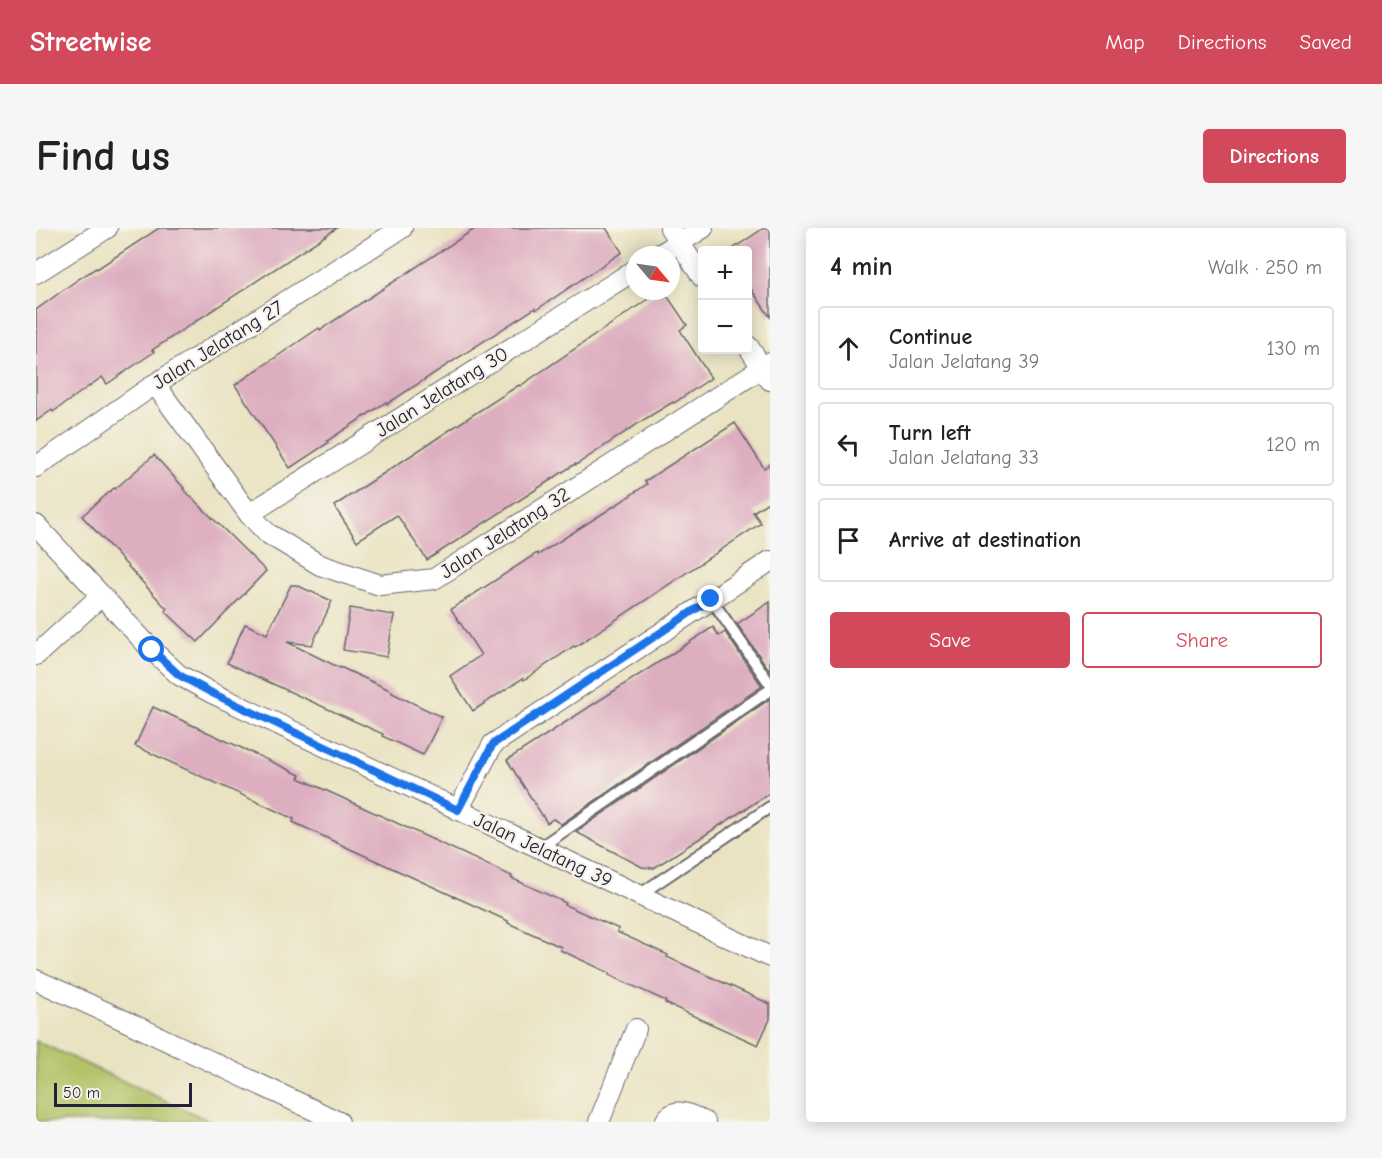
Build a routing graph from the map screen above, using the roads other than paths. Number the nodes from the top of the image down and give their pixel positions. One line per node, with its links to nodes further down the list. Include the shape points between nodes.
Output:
1 (107, 228): 6 (street)
2 (402, 228): 10 (street, Jalan Jelatang 27)
3 (703, 228): 4 (street)
4 (675, 235): 5 (street)
5 (698, 271)
6 (36, 273)
7 (626, 276): 12 (street, Jalan Jelatang 30)
8 (752, 352): 9 (street)
9 (767, 370): 12 (street, Jalan Jelatang 32, via 434,579 380,585 320,565 267,533)
10 (155, 384): 11 (street, Jalan Jelatang 27); 12 (street, Jalan Jelatang 32)
11 (36, 467)
12 (249, 514)
13 (36, 525): 15 (street, Jalan Jelatang 39)
14 (770, 561): 16 (street)
15 (101, 596): 17 (street); 21 (street, Jalan Jelatang 39, via 179,675)
16 (711, 599): 18 (lane); 21 (street, via 493,744)
17 (36, 655)
18 (770, 684)
19 (770, 690): 22 (lane)
20 (770, 807): 23 (lane)
21 (458, 810): 22 (street, Jalan Jelatang 39)
22 (538, 848): 23 (street, Jalan Jelatang 39)
23 (639, 895): 24 (street, Jalan Jelatang 39)
24 (770, 957)
25 (36, 980): 27 (street)
26 (636, 1029): 28 (street)
27 (339, 1122)
28 (599, 1122)
29 (665, 1122): 30 (street, via 676,1112)
30 (705, 1122)

